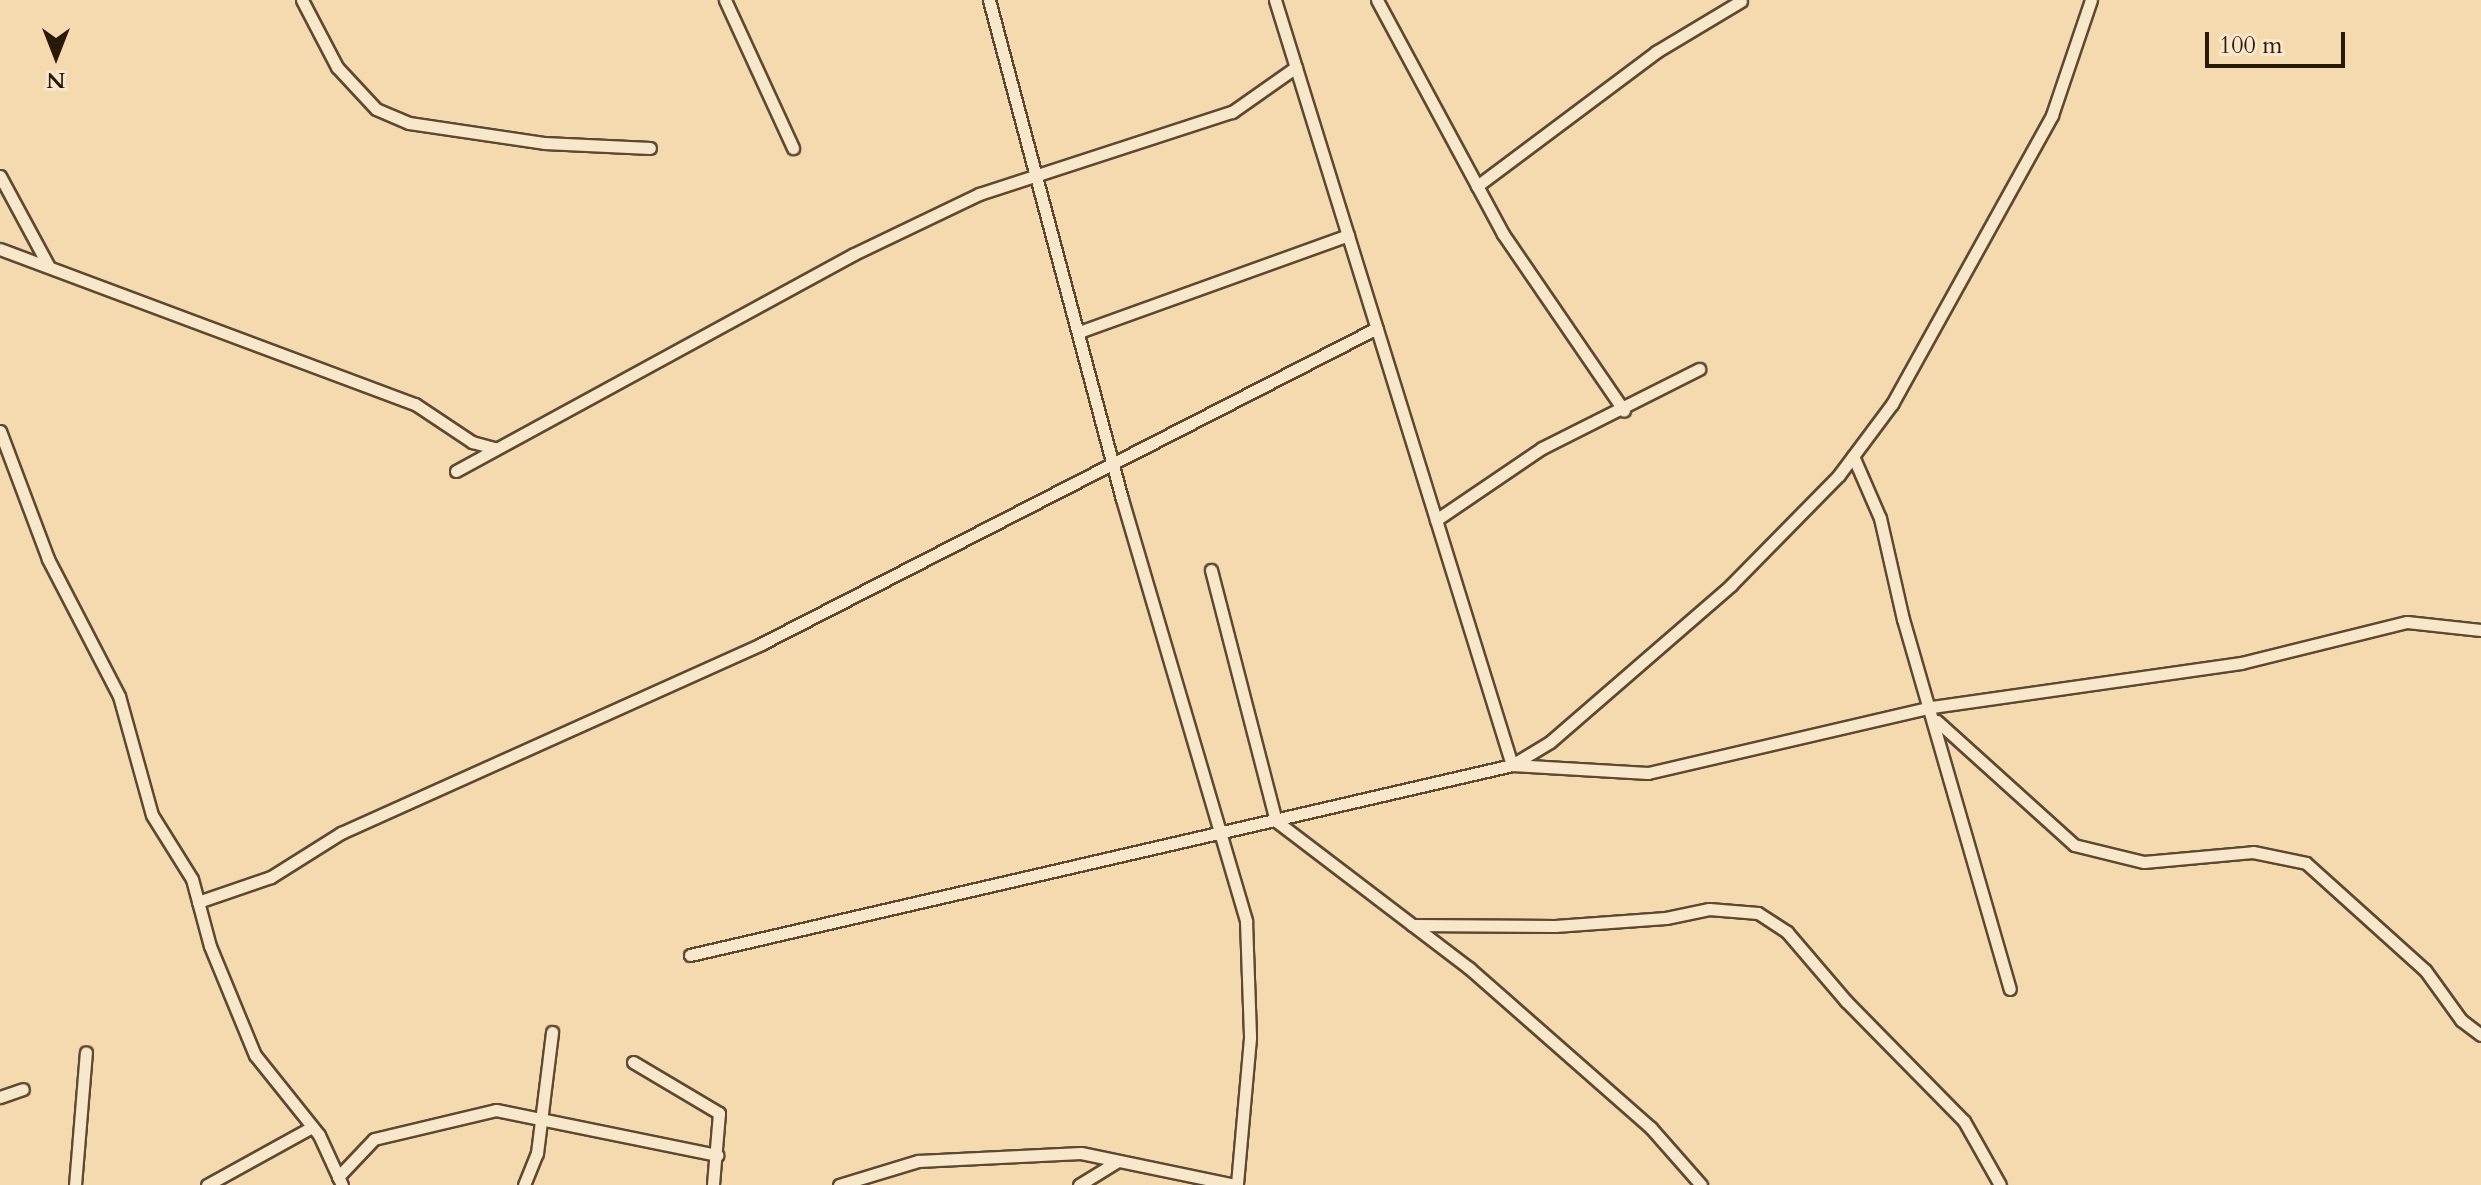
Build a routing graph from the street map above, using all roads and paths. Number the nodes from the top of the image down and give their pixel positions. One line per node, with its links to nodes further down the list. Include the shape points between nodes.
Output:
1 (302, 0): 9 (street, via 337,67 376,109 409,123 544,143)
2 (725, 0): 10 (street)
3 (989, 0): 12 (street)
4 (1275, 0): 8 (street)
5 (1377, 0): 13 (street)
6 (2091, 0): 23 (street, via 2052,115 1892,404)
7 (1741, 1): 13 (street, via 1656,52)
8 (1296, 67): 12 (street, via 1232,112); 14 (street)
9 (650, 148)
10 (793, 148)
11 (0, 176): 16 (street)
12 (1040, 176): 18 (street); 22 (street, via 979,194 854,254)
13 (1477, 186): 20 (street, via 1503,234)
14 (1348, 235): 17 (street); 18 (street)
15 (0, 249): 16 (street)
16 (49, 267): 22 (street, via 415,404 472,442)
17 (1377, 328): 24 (street); 26 (street)
18 (1079, 332): 24 (street)
19 (1699, 369): 20 (street)
20 (1624, 411): 26 (street, via 1542,448)
21 (0, 431): 34 (street, via 48,559 119,696 152,815 185,862)
22 (495, 448): 25 (street)
23 (1853, 456): 29 (street, via 1880,518 1903,619); 31 (street, via 1687,624 1583,717)
24 (1112, 461): 33 (street); 34 (street, via 761,644 341,833 271,877)
25 (456, 471)
26 (1436, 520): 31 (street)
27 (1211, 570): 32 (street)
28 (2481, 630): 29 (street, via 2407,622 2241,663)
29 (1932, 707): 30 (street); 31 (street, via 1648,773)
30 (1937, 721): 37 (street, via 1959,821); 39 (street, via 2074,845 2144,862 2253,852 2306,863 2425,970 2461,1020)
31 (1512, 765): 32 (street, via 1374,793)
32 (1276, 821): 33 (street); 35 (street)
33 (1217, 832): 36 (street); 55 (street, via 1246,921 1250,975)
34 (198, 902): 45 (street, via 217,967 255,1055)
35 (1412, 925): 56 (street, via 1651,1128); 57 (street, via 1555,926 1666,918 1709,909 1758,913 1787,932 1846,1001 1964,1121)
36 (690, 955)
37 (2010, 989)
38 (552, 1032): 44 (street)
39 (2481, 1035)
40 (86, 1052): 49 (street)
41 (633, 1062): 46 (street, via 719,1113)
42 (23, 1089): 43 (street)
43 (0, 1097)
44 (540, 1116): 46 (street); 48 (street, via 496,1110 374,1139); 51 (street, via 537,1153)
45 (312, 1127): 48 (street); 50 (street)
46 (717, 1155): 52 (street)
47 (1118, 1161): 53 (street, via 1081,1153 918,1161); 54 (street); 55 (street)
48 (340, 1181)
49 (75, 1185)
50 (207, 1185)
51 (524, 1185)
52 (713, 1185)
53 (839, 1185)
54 (1079, 1185)
55 (1237, 1185)
56 (1701, 1185)
57 (2000, 1185)

